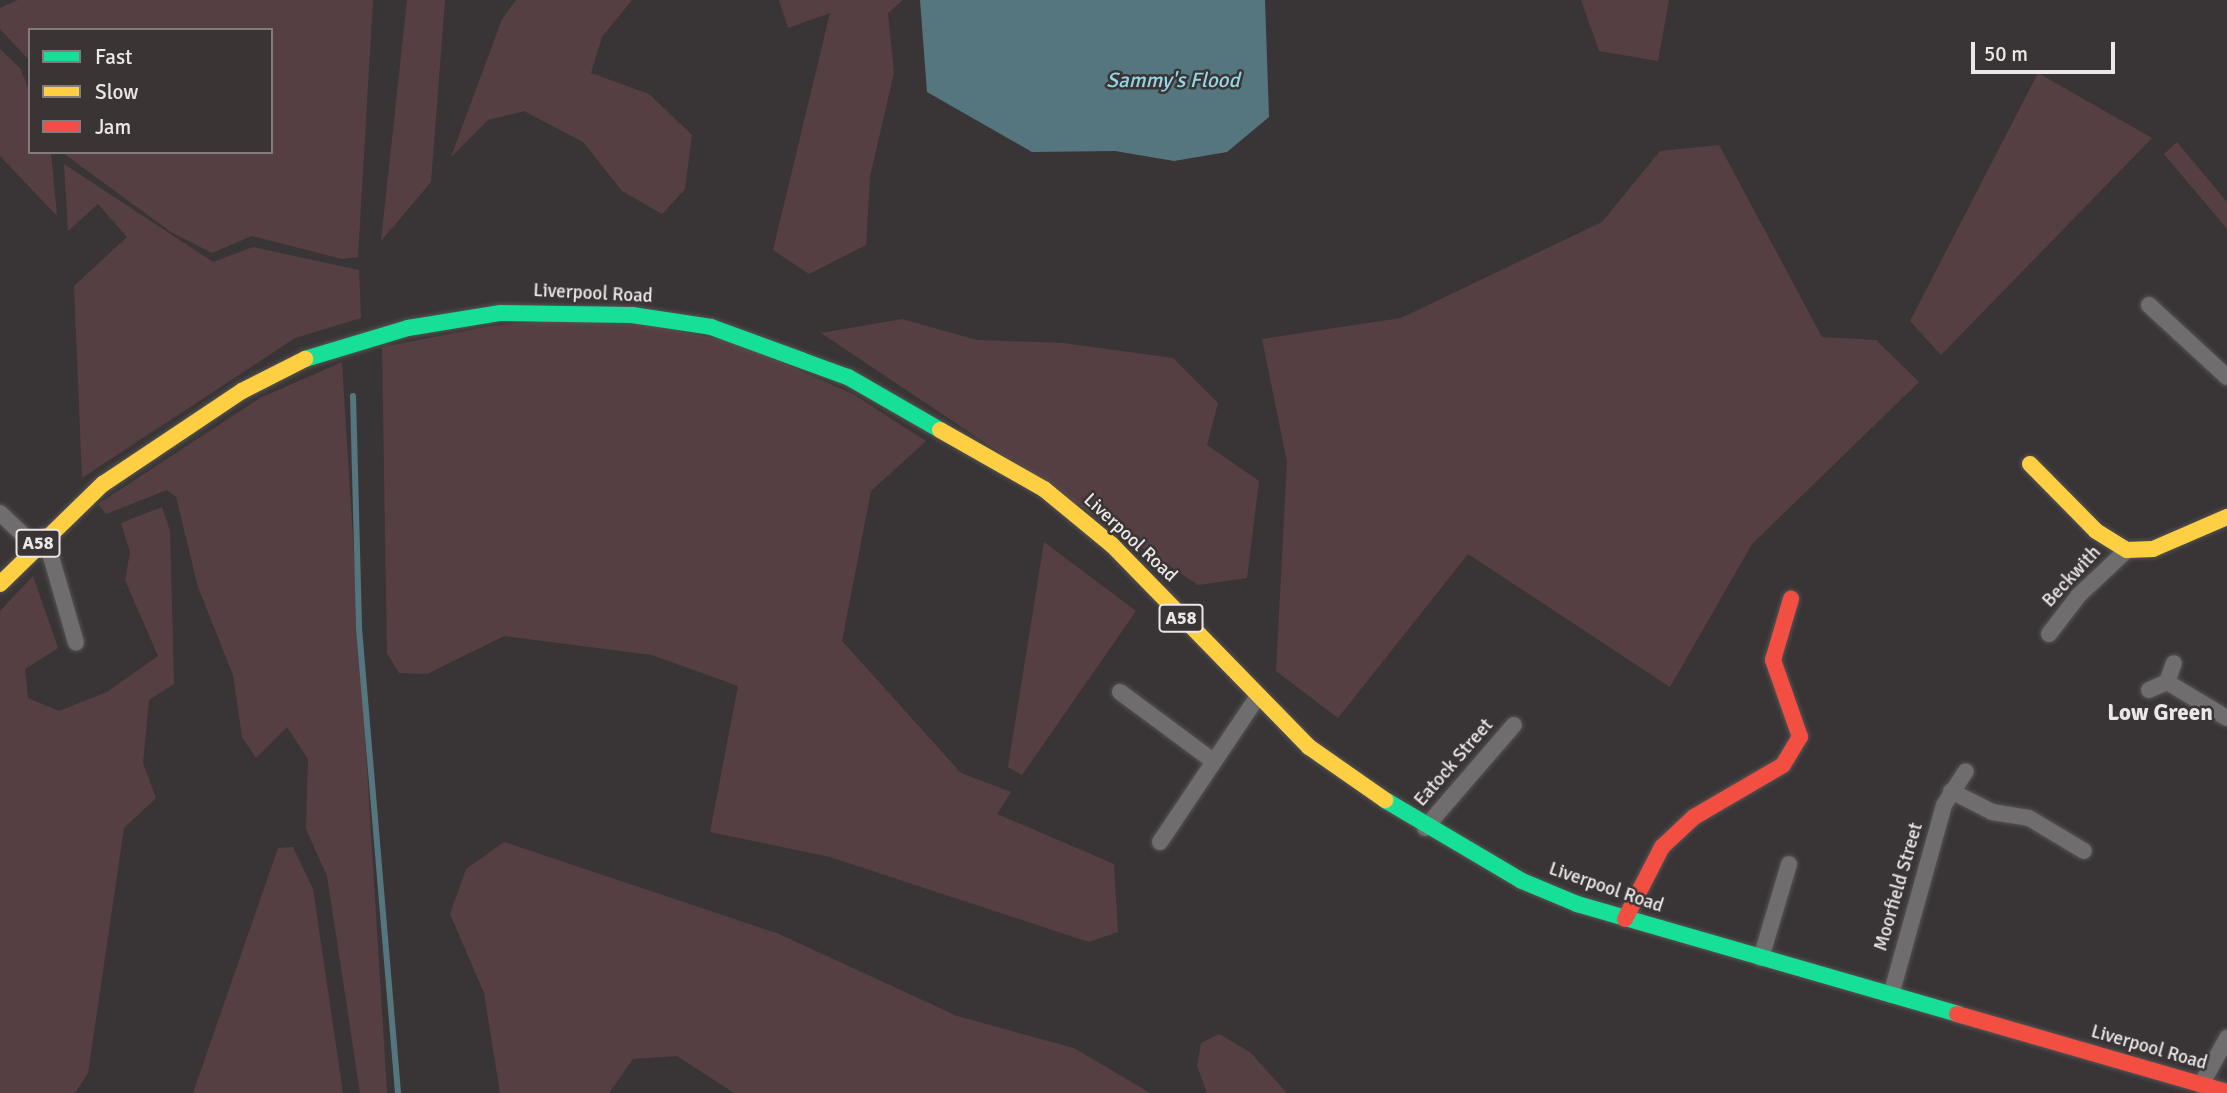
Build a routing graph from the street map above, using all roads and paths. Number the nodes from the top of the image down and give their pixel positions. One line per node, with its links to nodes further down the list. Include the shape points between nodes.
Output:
1 (2149, 305): 2 (street)
2 (2227, 377)
3 (2030, 464): 7 (main road, via 2096,531)
4 (0, 513): 6 (street)
5 (2227, 517): 7 (main road, via 2153,549)
6 (40, 541): 8 (main road, Liverpool Road / A58); 11 (street); 16 (main road, Liverpool Road / A58, via 103,484 213,409 277,372 343,345 501,313 676,320 802,356 1011,466 1112,545)
7 (2127, 550): 10 (street, Beckwith, via 2079,595)
8 (0, 584)
9 (1791, 599): 26 (main road, via 1773,660 1800,737 1783,765 1694,817 1662,847)
10 (2049, 634)
11 (75, 643)
12 (2174, 663): 13 (street)
13 (2167, 682): 14 (street); 17 (street)
14 (2149, 690)
15 (1120, 692): 19 (street)
16 (1256, 699): 19 (street); 22 (main road, Liverpool Road / A58, via 1353,780)
17 (2227, 718)
18 (1514, 725): 22 (street, Eatock Street)
19 (1212, 761): 23 (street)
20 (1966, 771): 21 (street, Moorfield Street)
21 (1951, 791): 24 (street, via 1992,812 2029,818); 28 (street, Moorfield Street)
22 (1425, 828): 26 (main road, Liverpool Road / A58, via 1522,881)
23 (1160, 842)
24 (2084, 851)
25 (1789, 864): 27 (street)
26 (1625, 919): 27 (main road, Liverpool Road / A58)
27 (1761, 958): 28 (main road, Liverpool Road / A58)
28 (1891, 995): 30 (main road, Liverpool Road / A58)
29 (2227, 1038): 30 (street)
30 (2201, 1085): 31 (main road, Liverpool Road / A58)
31 (2225, 1092)

